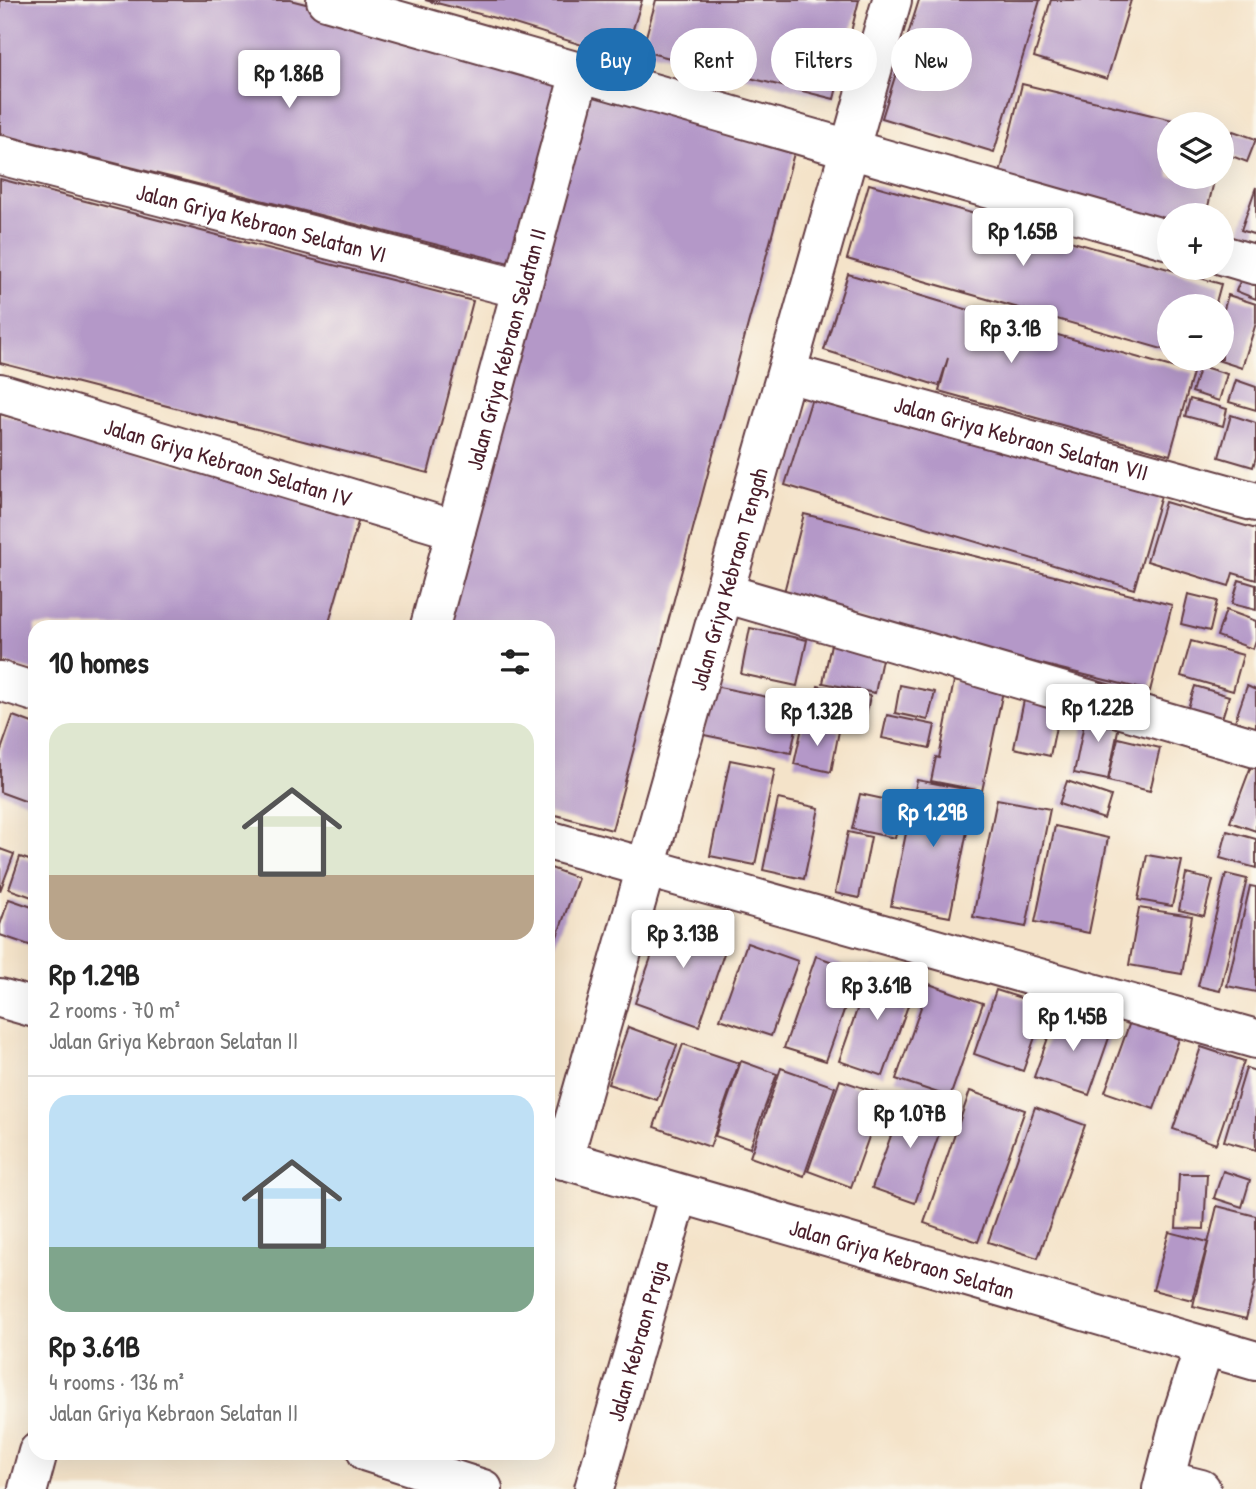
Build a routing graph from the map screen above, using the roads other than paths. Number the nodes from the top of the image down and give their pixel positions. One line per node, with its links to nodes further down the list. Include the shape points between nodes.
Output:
1 (326, 0): 3 (street)
2 (892, 0): 6 (street, Jalan Griya Kebraon Tengah)
3 (576, 71)
4 (576, 87): 11 (street, Jalan Griya Kebraon Selatan II)
5 (646, 91): 6 (street)
6 (850, 150): 8 (street); 12 (street, Jalan Griya Kebraon Tengah)
7 (0, 155): 11 (street, Jalan Griya Kebraon Selatan VI)
8 (1157, 237)
9 (1234, 259): 10 (street)
10 (1256, 265)
11 (521, 289): 15 (street, Jalan Griya Kebraon Selatan II)
12 (787, 373): 14 (street, Jalan Griya Kebraon Selatan VII); 16 (street, Jalan Griya Kebraon Tengah)
13 (0, 393): 15 (street, Jalan Griya Kebraon Selatan IV)
14 (1256, 502)
15 (456, 530): 17 (street, Jalan Griya Kebraon Selatan II)
16 (724, 593): 20 (street); 22 (street, Jalan Griya Kebraon Tengah)
17 (432, 620)
18 (0, 681): 19 (street)
19 (28, 690)
20 (1256, 748)
21 (555, 842): 22 (street)
22 (646, 867): 25 (street); 26 (street, Jalan Griya Kebraon Tengah)
23 (0, 998): 24 (street)
24 (28, 1006)
25 (1256, 1039)
26 (556, 1158): 27 (street, Jalan Griya Kebraon Selatan)
27 (679, 1194): 28 (street, Jalan Griya Kebraon Selatan); 35 (street, Jalan Kebraon Praja)
28 (1204, 1347): 29 (street, Jalan Griya Kebraon Selatan); 32 (street, via 1179,1424)
29 (1256, 1362)
30 (36, 1460): 33 (street)
31 (392, 1460): 34 (street)
32 (1176, 1486)
33 (28, 1489)
34 (483, 1489)
35 (594, 1489)

